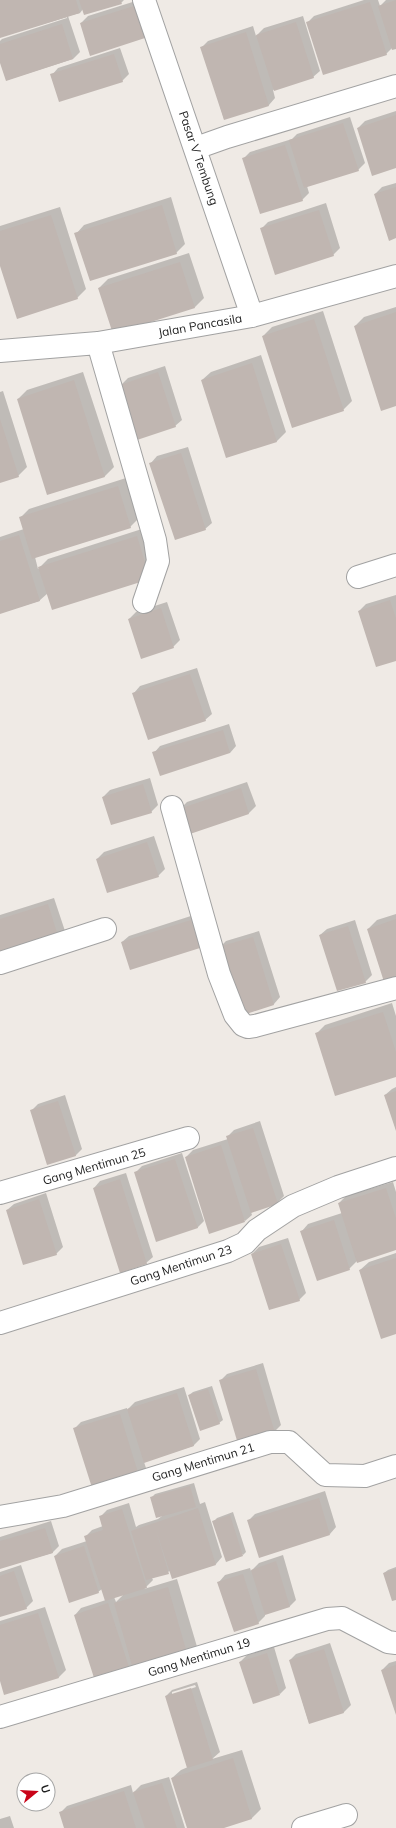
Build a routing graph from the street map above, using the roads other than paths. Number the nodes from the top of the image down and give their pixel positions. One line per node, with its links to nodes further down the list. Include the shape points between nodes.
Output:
1 (144, 0): 3 (street, Pasar V Tembung)
2 (396, 86): 3 (street)
3 (196, 148): 5 (street, Pasar V Tembung)
4 (396, 276): 5 (street, Jalan Pancasila)
5 (252, 316): 6 (street, Jalan Pancasila)
6 (98, 343): 7 (street, Jalan Pancasila); 10 (street, via 155,540 158,561)
7 (0, 351)
8 (396, 565): 9 (street)
9 (358, 576)
10 (144, 602)
11 (172, 806): 14 (street, via 219,974 239,1022 248,1027 255,1026)
12 (105, 929): 13 (street)
13 (0, 963)
14 (396, 988)
15 (188, 1138): 17 (street, Gang Mentimun 25)
16 (396, 1168): 18 (street, Gang Mentimun 23, via 338,1187 293,1206 257,1230 245,1243 228,1251)
17 (0, 1193)
18 (0, 1323)
19 (396, 1466): 20 (street, Gang Mentimun 21, via 364,1476 325,1475 289,1442 270,1442 63,1506)
20 (0, 1517)
21 (396, 1644): 22 (street, Gang Mentimun 19, via 342,1618 327,1619)
22 (0, 1717)
23 (346, 1815): 24 (street)
24 (303, 1828)

